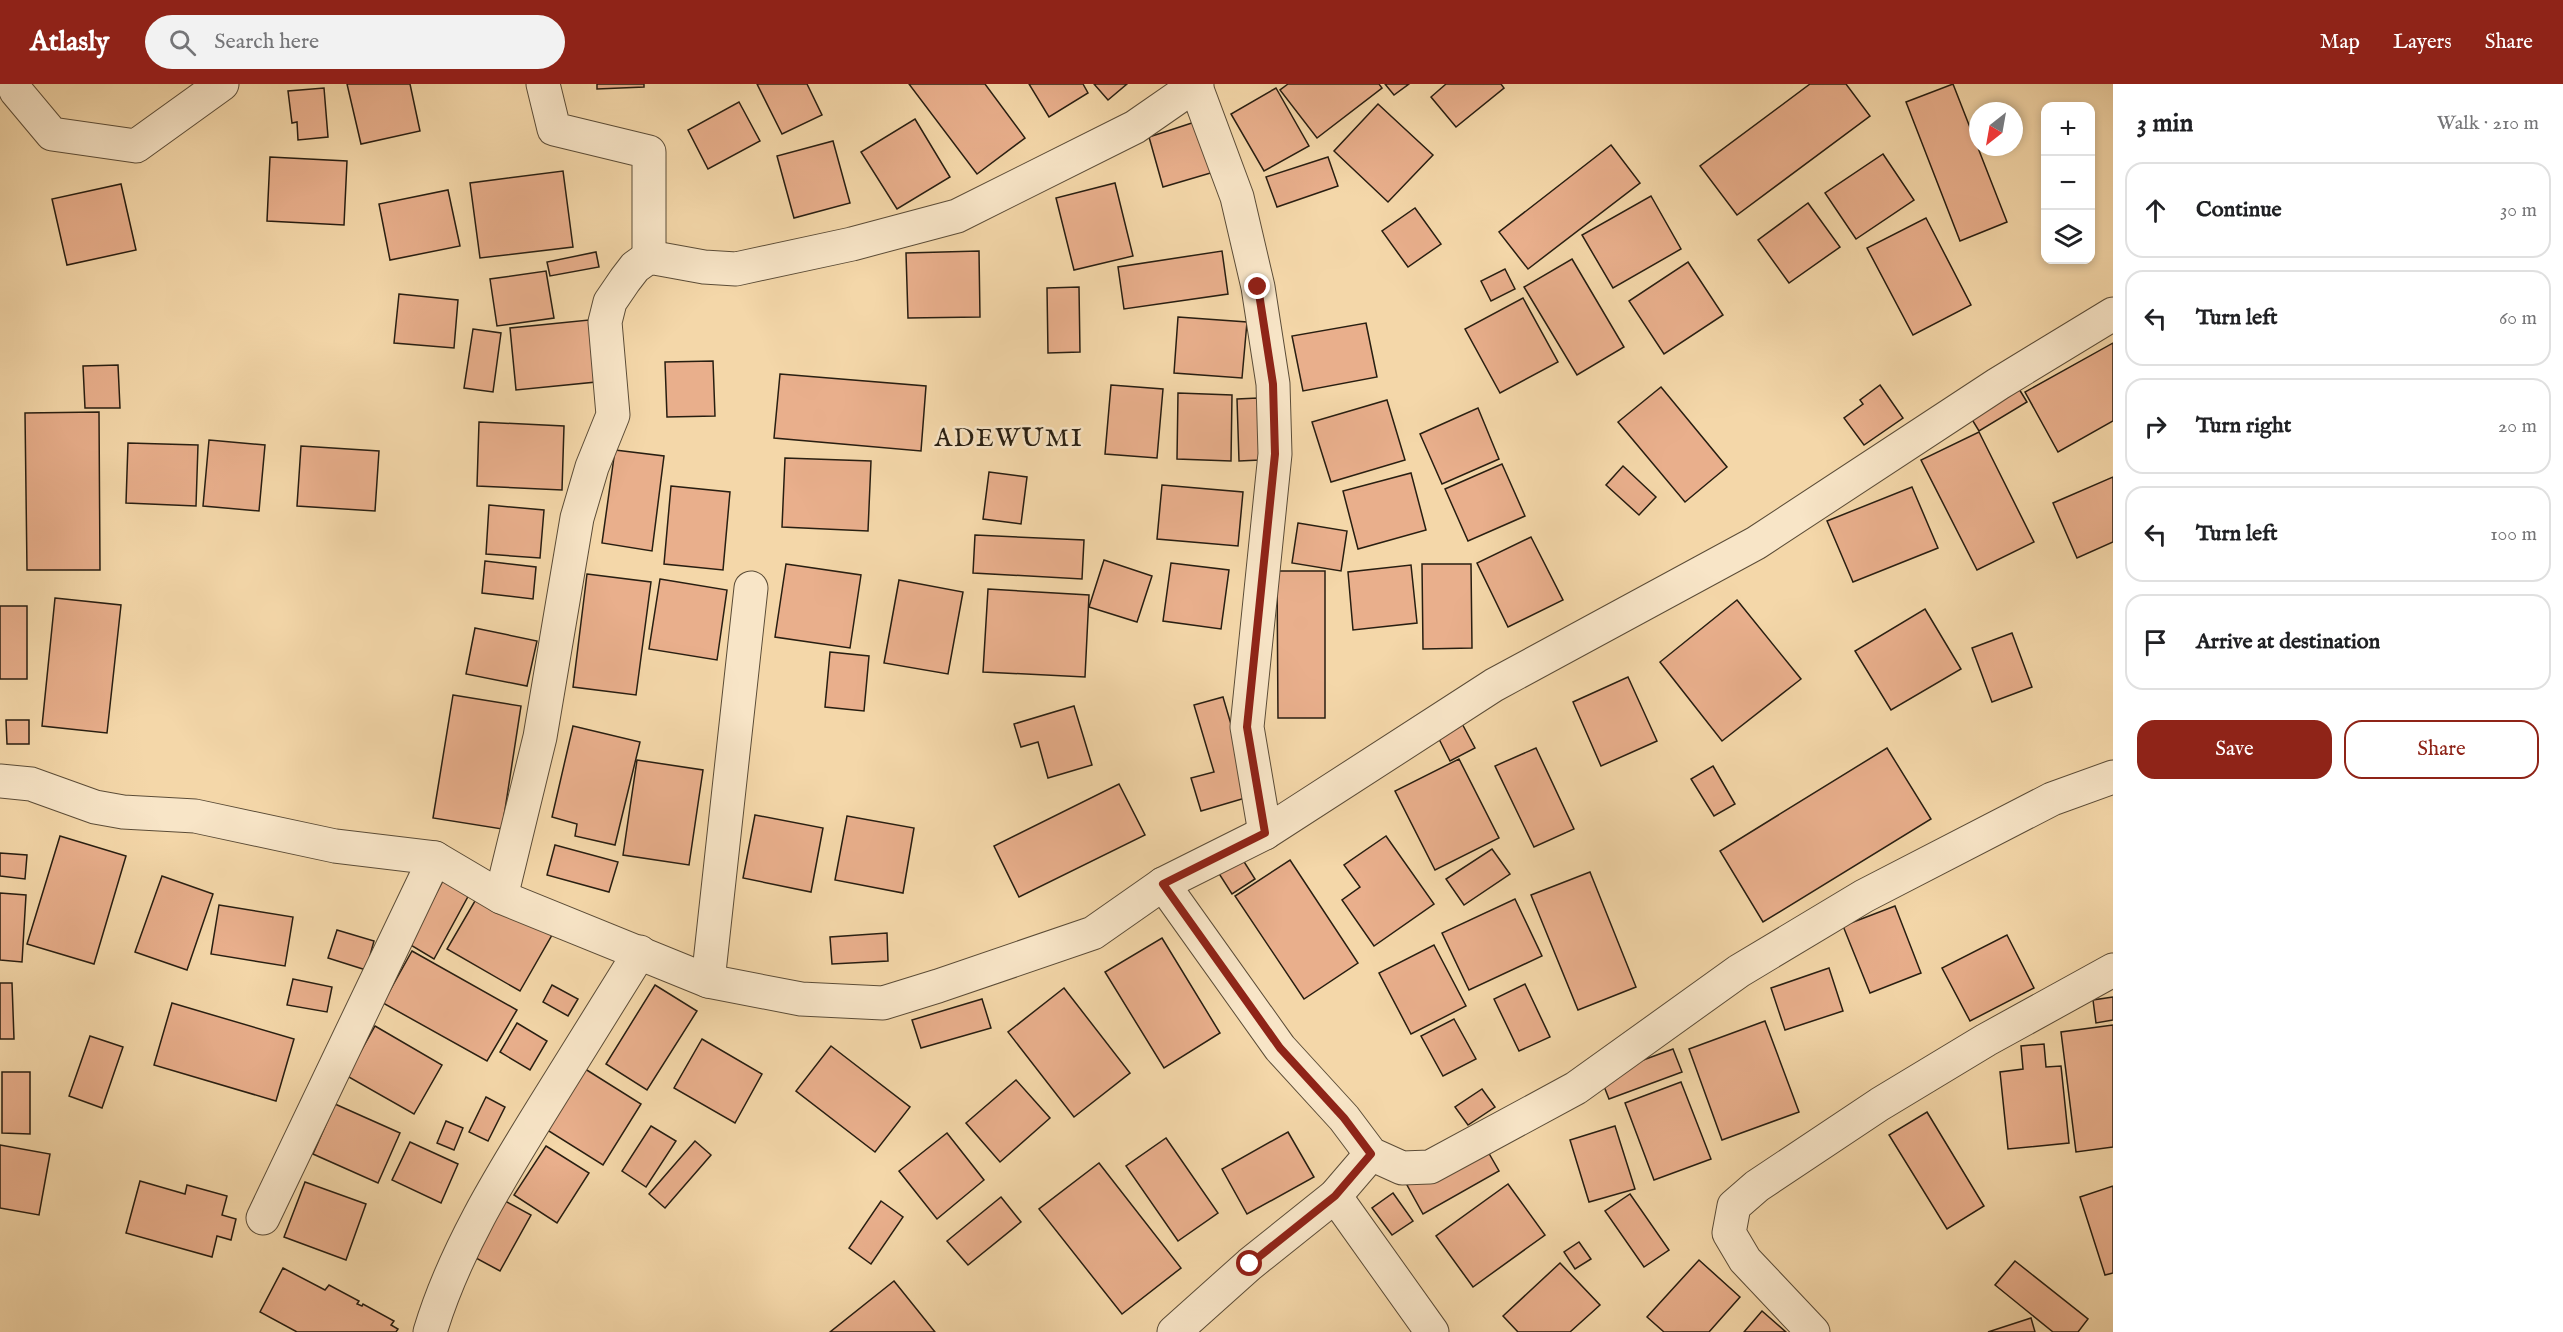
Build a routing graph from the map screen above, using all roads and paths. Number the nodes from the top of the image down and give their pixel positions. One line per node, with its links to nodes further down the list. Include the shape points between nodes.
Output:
1 (14, 84): 2 (street, via 52,134 135,146)
2 (222, 84)
3 (543, 84): 5 (street, via 554,129 649,152)
4 (1196, 84): 5 (street, via 1135,127 957,216 735,269); 10 (street, via 1237,197 1258,287 1273,384 1275,454 1247,727)
5 (649, 257): 13 (street, via 635,267 610,302 605,322 613,415 591,466 577,518 540,737)
6 (2113, 314): 10 (street, via 1998,384 1756,543 1494,685)
7 (751, 588): 16 (street)
8 (2113, 777): 17 (street, via 2052,799 1864,896 1739,971 1576,1088 1430,1167 1402,1168)
9 (0, 781): 11 (street, via 31,784 95,807 123,812 195,816 335,846)
10 (1265, 833): 12 (street)
11 (435, 858): 13 (street); 19 (street)
12 (1163, 884): 16 (street, via 1094,933 883,1003 801,999); 17 (street, via 1280,1048)
13 (501, 897): 14 (street)
14 (640, 952): 16 (street); 20 (street, via 518,1148 470,1234)
15 (2113, 970): 23 (street, via 1880,1104 1757,1186 1734,1206 1729,1233 1745,1260)
16 (708, 981)
17 (1371, 1154): 18 (street)
18 (1335, 1196): 21 (street); 22 (street)
19 (263, 1218)
20 (430, 1332)
21 (1174, 1332)
22 (1432, 1332)
23 (1813, 1332)

